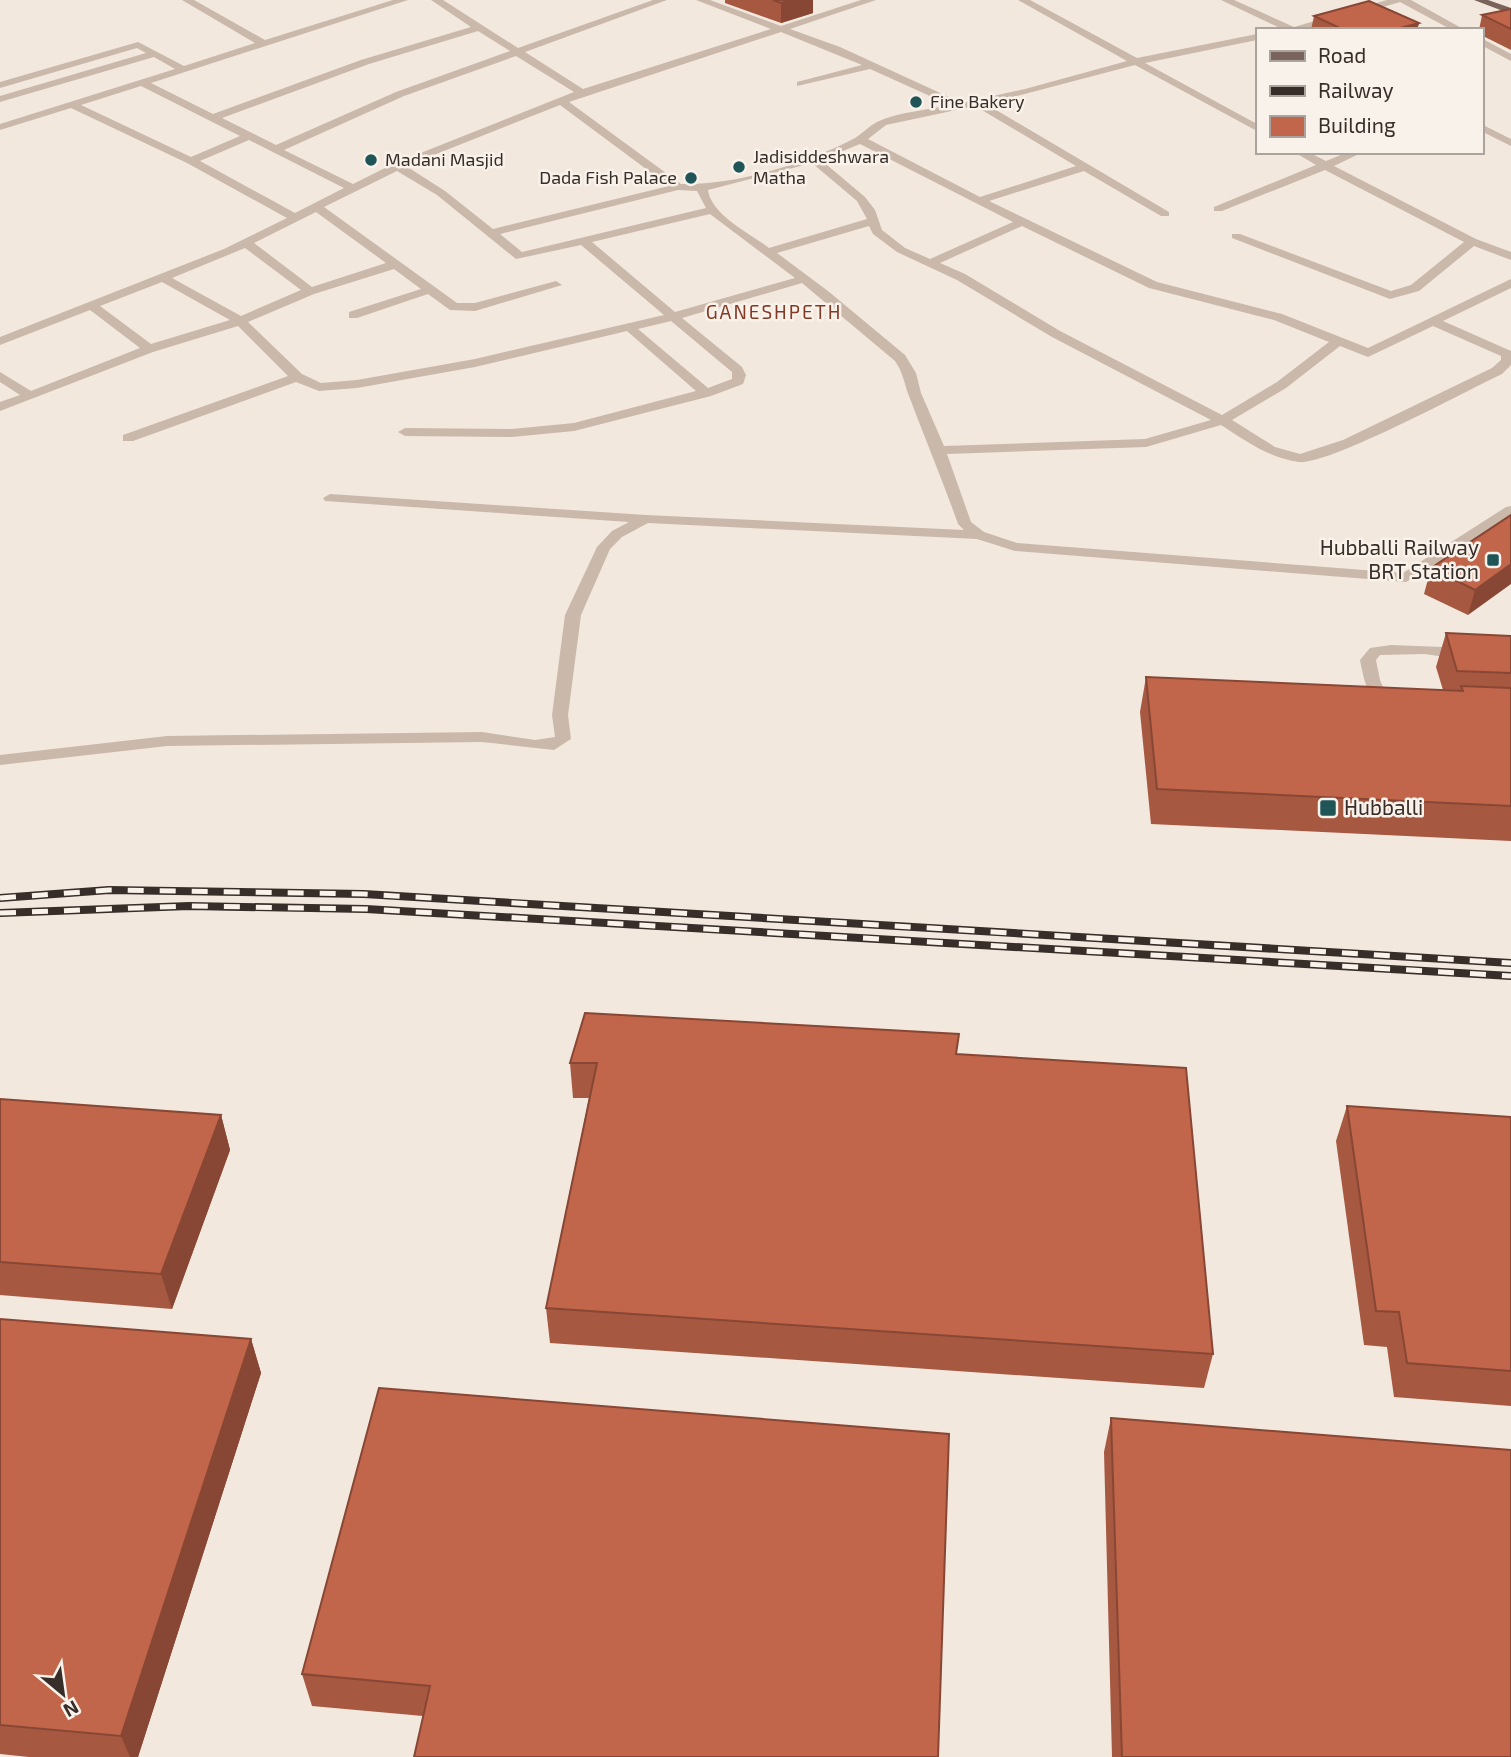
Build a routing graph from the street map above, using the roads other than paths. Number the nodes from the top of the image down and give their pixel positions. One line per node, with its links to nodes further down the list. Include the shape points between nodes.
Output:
1 (187, 0): 24 (street)
2 (358, 0): 15 (street)
3 (403, 0): 15 (street)
4 (436, 0): 17 (street)
5 (629, 0): 14 (street)
6 (662, 0): 14 (street)
7 (701, 0): 21 (street)
8 (871, 0): 21 (street)
9 (1023, 0): 28 (street)
10 (1226, 0): 18 (street)
11 (1397, 0): 19 (street)
12 (1404, 0): 20 (street)
13 (1479, 0): 16 (main road)
14 (643, 6): 25 (street)
15 (372, 9): 24 (street)
16 (1511, 11)
17 (480, 27): 25 (street); 40 (street, via 365,62)
18 (1289, 28)
19 (1300, 28)
20 (1456, 28)
21 (780, 29): 29 (street); 34 (street)
22 (1256, 37): 28 (street)
23 (1483, 42): 27 (street)
24 (262, 43): 30 (street)
25 (516, 52): 34 (street); 47 (street, via 400,94)
26 (155, 54): 30 (street); 33 (street, via 134,46); 35 (street)
27 (1511, 58)
28 (1139, 61): 37 (street); 42 (street)
29 (872, 65): 32 (street); 39 (street)
30 (181, 68): 31 (street)
31 (140, 81): 38 (street); 40 (street)
32 (801, 84)
33 (0, 85)
34 (582, 93): 36 (street)
35 (0, 99)
36 (562, 102): 53 (street); 56 (street)
37 (975, 102): 39 (street); 54 (street)
38 (71, 104): 41 (street); 51 (street)
39 (958, 105): 45 (street, via 883,122)
40 (215, 117): 44 (street)
41 (0, 127)
42 (1256, 127)
43 (1483, 128): 46 (street)
44 (249, 136): 47 (street); 51 (street)
45 (861, 140): 50 (street); 58 (street)
46 (1511, 143)
47 (277, 149): 55 (street)
48 (1303, 154): 52 (street)
49 (1352, 154): 52 (street)
50 (813, 159): 57 (street); 64 (street, via 861,199)
51 (191, 161): 63 (street)
52 (1322, 165): 60 (street); 69 (street)
53 (397, 166): 55 (street); 66 (street, via 441,193)
54 (1084, 167): 58 (street); 62 (street)
55 (350, 187): 59 (street)
56 (678, 187): 57 (street); 66 (street)
57 (702, 188): 61 (street)
58 (978, 201): 65 (street)
59 (315, 206): 63 (street); 74 (street)
60 (1217, 209)
61 (712, 210): 68 (street); 71 (street)
62 (1164, 214)
63 (294, 217): 70 (street)
64 (873, 221): 71 (street); 73 (street, via 877,232 901,250)
65 (1022, 222): 73 (street); 88 (street, via 1153,285 1278,317)
66 (491, 233): 68 (street, via 520,256)
67 (1236, 236): 69 (street, via 1390,295 1415,288)
68 (583, 241): 83 (street)
69 (1472, 241): 72 (street)
70 (246, 243): 75 (street); 80 (street)
71 (768, 252): 76 (street)
72 (1511, 256)
73 (930, 263): 96 (street)
74 (396, 264): 79 (street); 80 (street)
75 (162, 277): 81 (street); 84 (street)
76 (804, 279): 83 (street); 99 (street, via 900,358)
77 (1511, 283): 85 (street)
78 (556, 285): 79 (street, via 462,309)
79 (429, 290): 82 (street)
80 (310, 291): 84 (street)
81 (90, 304): 87 (street); 89 (street)
82 (353, 314)
83 (671, 317): 86 (street); 93 (street, via 740,375 738,381)
84 (240, 321): 89 (street); 92 (street)
85 (1432, 321): 88 (street, via 1368,353); 90 (street, via 1492,344 1507,354)
86 (628, 327): 92 (street, via 475,363 356,384 319,387); 93 (street)
87 (0, 341)
88 (1338, 341): 96 (street, via 1306,369)
89 (149, 349): 94 (street)
90 (1509, 361): 96 (street, via 1348,443 1301,458 1270,450)
91 (0, 376): 94 (street)
92 (297, 377): 98 (street)
93 (706, 393): 97 (street, via 574,427 512,433)
94 (30, 396): 95 (street)
95 (0, 407)
96 (1222, 420): 99 (street, via 1146,443)
97 (405, 432)
98 (128, 438)
99 (939, 450): 103 (street, via 965,524)
100 (330, 498): 102 (street)
101 (1511, 510): 103 (street, via 1406,578 1015,547)
102 (646, 519): 103 (street); 106 (street, via 617,534 604,547 573,615 560,715 563,739 555,745 482,737 167,741)
103 (979, 535)
104 (1511, 662): 105 (street, via 1433,652 1375,651 1368,660 1382,702)
105 (1409, 712)
106 (0, 760)

